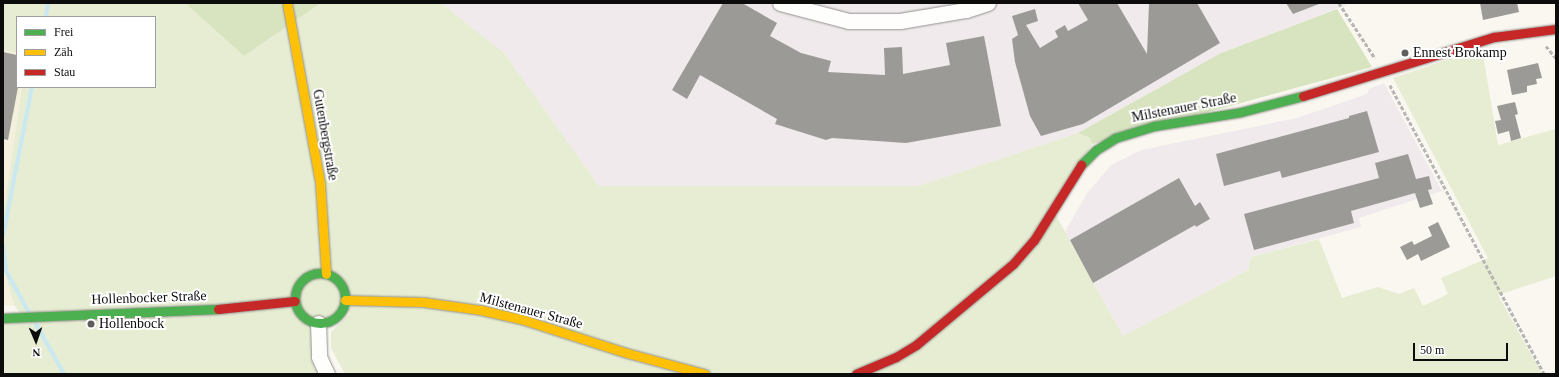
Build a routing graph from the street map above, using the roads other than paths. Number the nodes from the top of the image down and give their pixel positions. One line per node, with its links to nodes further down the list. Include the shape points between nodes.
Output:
1 (287, 3): 5 (street, Gutenbergstraße, via 320,184)
2 (780, 3): 3 (street, via 849,21 900,20 966,10)
3 (988, 3)
4 (1556, 29): 12 (street, Milstenauer Straße, via 1494,37 1266,106 1154,126 1115,138 1096,150 1076,170 1034,240 1013,264 916,344 896,357)
5 (326, 274): 6 (street, via 313,274 304,279 298,286); 7 (street, via 341,284)
6 (295, 300): 8 (street, Hollenbocker Straße, via 243,308); 9 (street, via 303,316)
7 (345, 300): 9 (street, via 339,315 332,320); 11 (street, Milstenauer Straße, via 422,302 481,310 524,320 627,353)
8 (3, 318)
9 (318, 323): 10 (street, via 318,357)
10 (327, 374)
11 (705, 374)
12 (856, 374)

